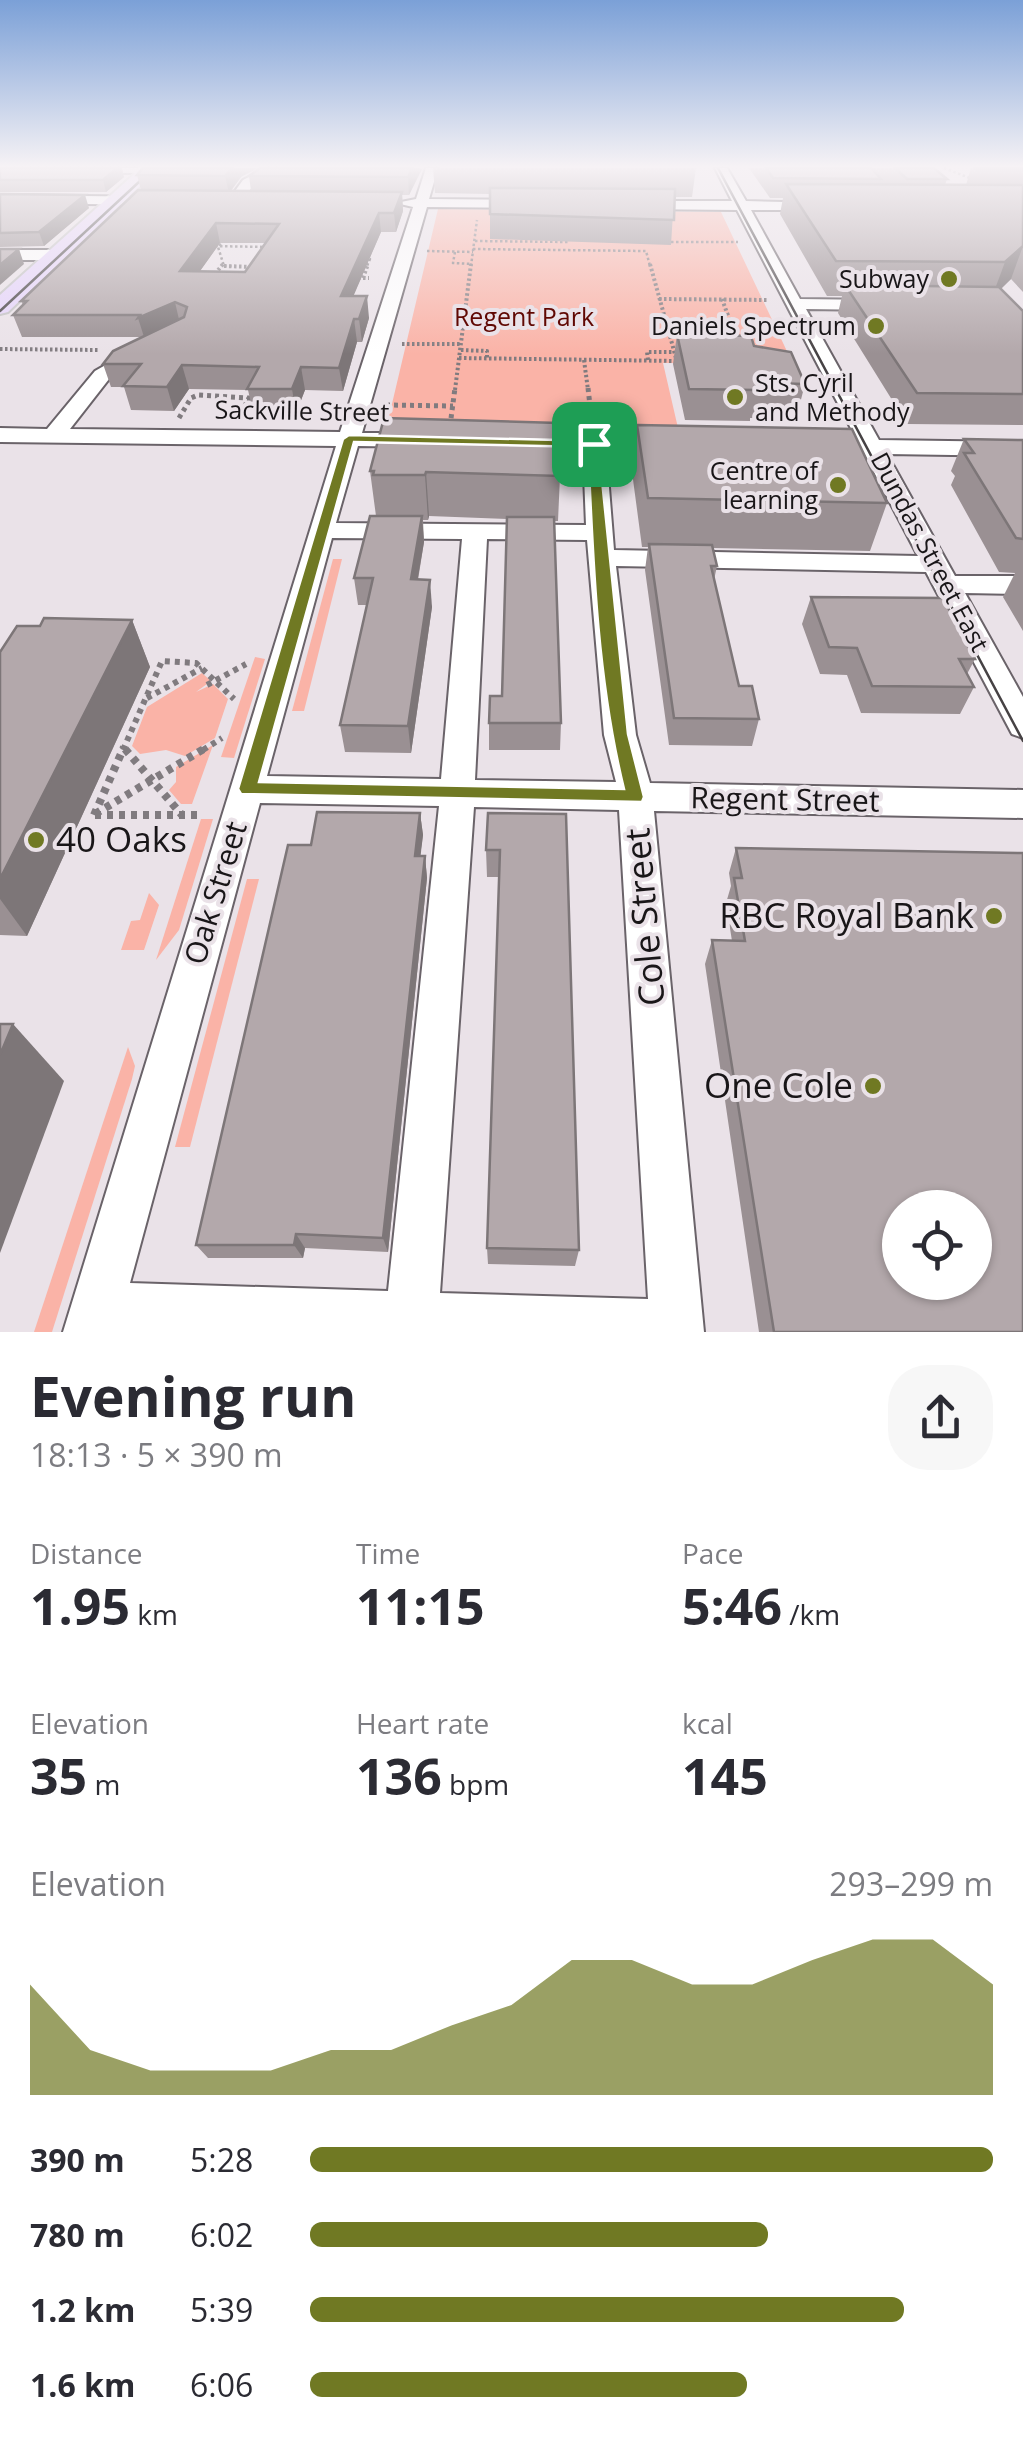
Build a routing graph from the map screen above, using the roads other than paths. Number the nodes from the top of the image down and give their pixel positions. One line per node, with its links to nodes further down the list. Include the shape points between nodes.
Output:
1 (84, 230): 5 (main road)
2 (414, 230): 14 (street, Oak Street)
3 (755, 230): 6 (street, Dundas Street East)
4 (0, 255): 5 (street)
5 (56, 256): 8 (main road)
6 (796, 304): 7 (street); 18 (street, Dundas Street East)
7 (897, 305)
8 (0, 307)
9 (145, 349): 12 (street, via 102,375)
10 (443, 434): 14 (street, Sackville Street)
11 (0, 435): 12 (street, Sackville Street)
12 (59, 436): 14 (street, Sackville Street)
13 (593, 436): 15 (street); 16 (street); 22 (street, Cole Street)
14 (349, 439): 20 (street, Oak Street)
15 (494, 442)
16 (706, 445)
17 (802, 446): 18 (street)
18 (873, 447): 19 (street); 23 (street, Dundas Street East)
19 (1023, 449)
20 (321, 530): 21 (street); 26 (street, Oak Street)
21 (475, 533): 22 (street); 27 (street)
22 (600, 545): 23 (street); 28 (street, Cole Street, via 620,734)
23 (941, 574): 24 (street); 25 (street, Dundas Street East)
24 (1023, 585)
25 (1023, 726)
26 (248, 789): 27 (street, Regent Street); 31 (street, Oak Street)
27 (456, 793): 28 (street, Regent Street); 30 (street)
28 (635, 797): 29 (street, Regent Street); 32 (street, Cole Street)
29 (1023, 804)
30 (412, 1318): 31 (street); 32 (street)
31 (93, 1320)
32 (677, 1329)

